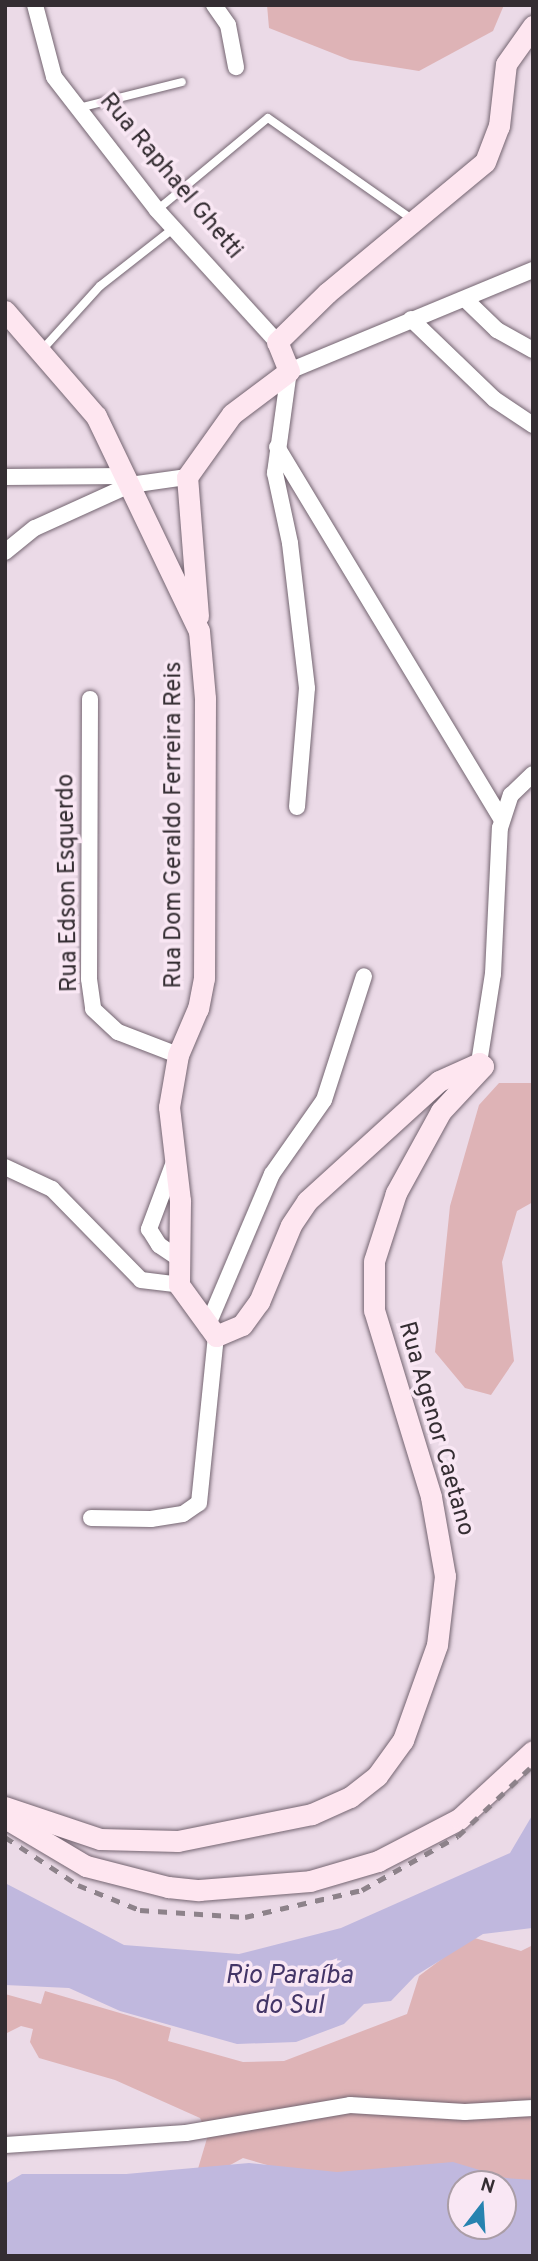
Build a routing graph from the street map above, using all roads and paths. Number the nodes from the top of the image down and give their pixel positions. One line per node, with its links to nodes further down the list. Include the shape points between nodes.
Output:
1 (35, 5): 6 (street, Rua Raphael Ghetti, via 54,77)
2 (214, 5): 4 (street, via 228,24)
3 (533, 26): 8 (street, via 506,64 499,126 485,162)
4 (236, 67)
5 (183, 82): 6 (lane)
6 (79, 108): 7 (street, Rua Raphael Ghetti)
7 (157, 210): 8 (lane, via 268,118); 9 (street, Rua Raphael Ghetti)
8 (416, 222): 14 (street, via 327,293)
9 (174, 228): 14 (street, Rua Raphael Ghetti); 16 (lane, via 100,286)
10 (533, 270): 11 (street)
11 (467, 301): 13 (street); 15 (street, via 497,330)
12 (5, 311): 16 (street, Rua Dom Geraldo Ferreira Reis)
13 (411, 319): 17 (street); 18 (street, via 494,400)
14 (277, 342): 17 (street, Rua Raphael Ghetti)
15 (533, 350)
16 (41, 351): 22 (street, Rua Dom Geraldo Ferreira Reis, via 96,416)
17 (289, 371): 19 (street); 21 (street, via 232,414)
18 (533, 425)
19 (277, 447): 27 (street, via 276,483 290,543 307,688); 28 (street)
20 (5, 477): 22 (street)
21 (187, 477): 22 (street); 24 (street)
22 (128, 481): 23 (street, via 35,528); 24 (street, Rua Dom Geraldo Ferreira Reis)
23 (5, 552)
24 (199, 631): 30 (street, Rua Dom Geraldo Ferreira Reis, via 205,698 204,978 198,1009)
25 (90, 699): 30 (street, Rua Edson Esquerdo, via 89,979 93,1009 118,1032)
26 (533, 774): 28 (street, Rua Agenor Caetano, via 511,795)
27 (297, 807)
28 (501, 818): 31 (street, Rua Agenor Caetano, via 493,974)
29 (364, 976): 36 (street, via 324,1100 272,1174)
30 (178, 1055): 32 (street, Rua Dom Geraldo Ferreira Reis, via 169,1107)
31 (478, 1063): 36 (street, via 427,1091 307,1201 291,1225 259,1302 242,1325); 39 (street, Rua Agenor Caetano, via 482,1071 441,1111 396,1193 373,1274 374,1310 431,1497 445,1576 437,1645 403,1740 377,1776 350,1797 312,1814 178,1841 100,1839)
32 (175, 1160): 34 (street, Rua Dom Geraldo Ferreira Reis, via 181,1216); 34 (street, via 149,1229 159,1245)
33 (5, 1167): 35 (street, via 52,1189 141,1280)
34 (177, 1257): 35 (street, Rua Dom Geraldo Ferreira Reis)
35 (178, 1285): 36 (street)
36 (211, 1332): 37 (street, via 199,1503 183,1514)
37 (91, 1518)
38 (533, 1751): 40 (street, via 459,1819 378,1861 310,1881 199,1890 168,1887 86,1866)
39 (5, 1807)
40 (5, 1818)
41 (533, 2108): 42 (street, via 465,2112 350,2105 187,2133)
42 (5, 2145)

